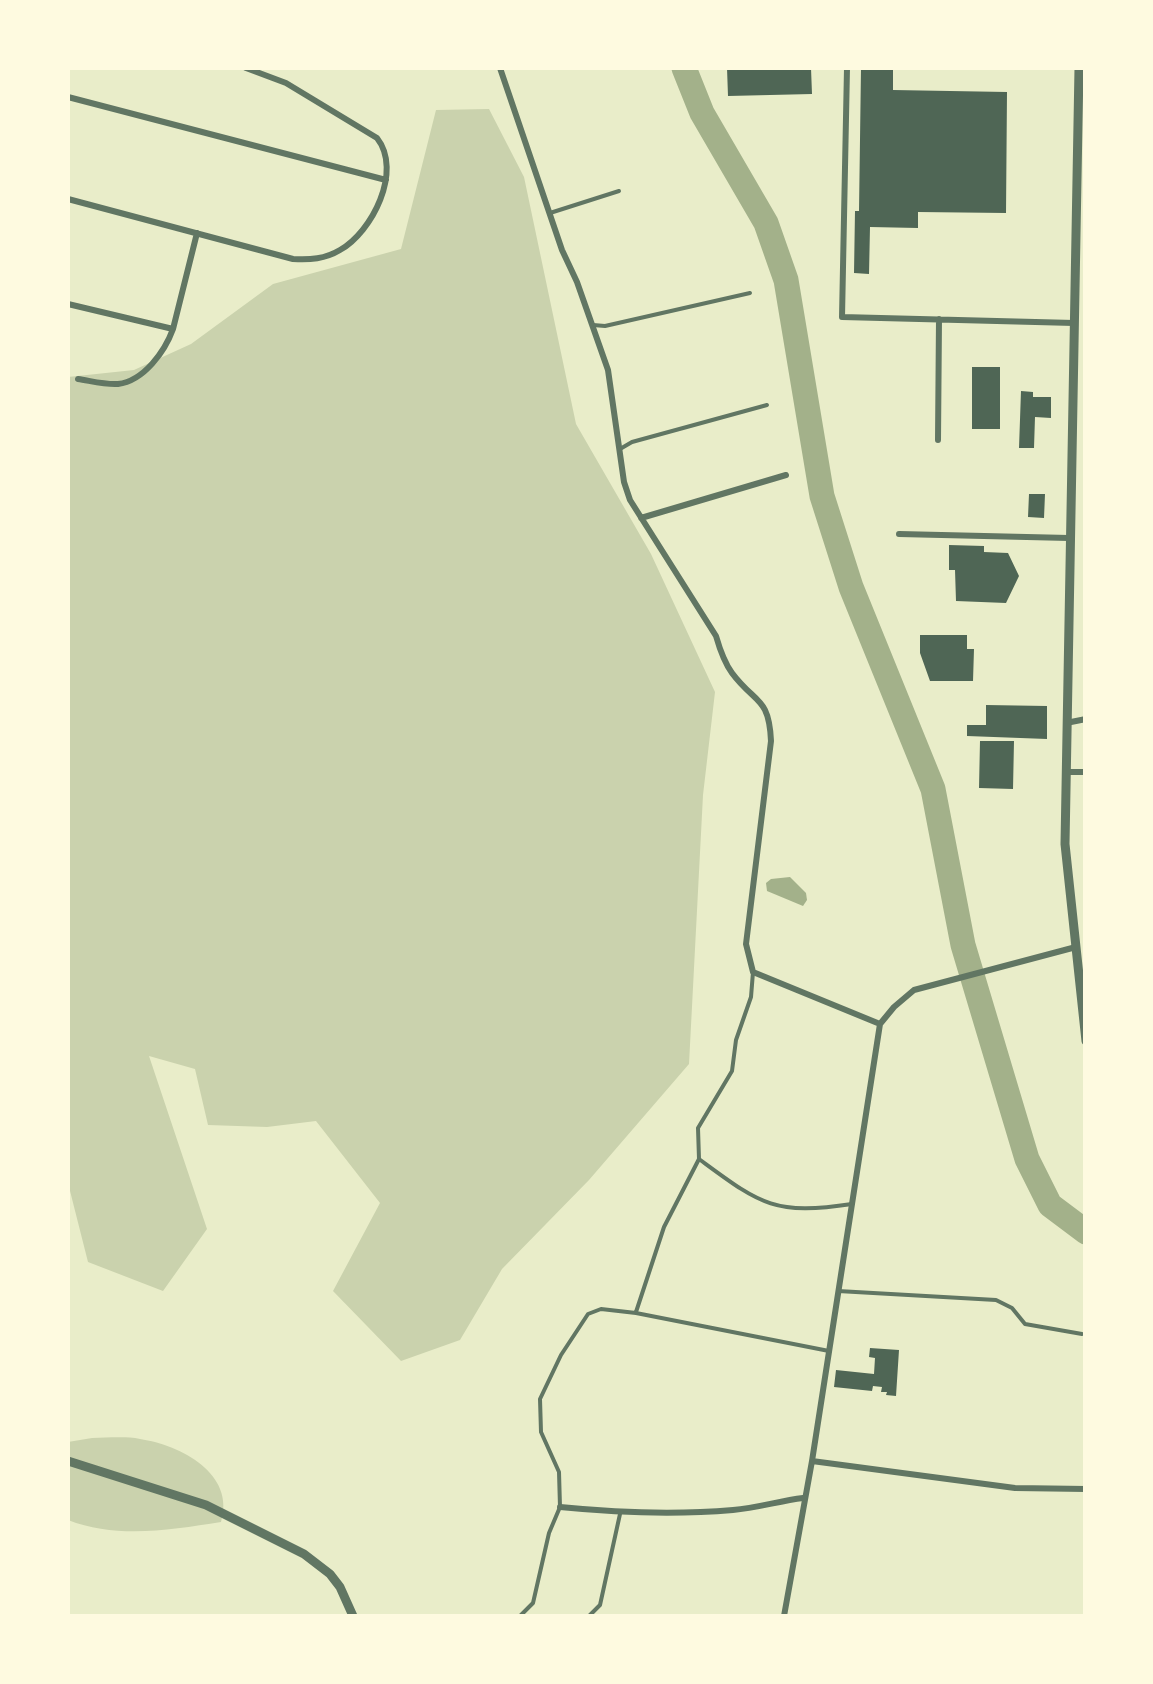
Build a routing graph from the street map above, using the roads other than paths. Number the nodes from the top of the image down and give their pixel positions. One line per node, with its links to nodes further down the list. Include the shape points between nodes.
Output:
1 (246, 68): 7 (street, via 286,82 377,138)
2 (500, 68): 10 (street)
3 (847, 68): 14 (street, via 842,317)
4 (1079, 68): 5 (street)
5 (1082, 94): 15 (street)
6 (68, 97): 7 (street)
7 (386, 180): 11 (street, via 363,230 330,256 293,258)
8 (618, 191): 10 (lane)
9 (68, 200): 11 (street)
10 (550, 213): 16 (street)
11 (198, 233): 17 (street)
12 (750, 293): 16 (lane)
13 (68, 304): 17 (street)
14 (940, 320): 15 (street); 20 (street)
15 (1074, 323): 25 (street)
16 (592, 325): 21 (street, via 614,390)
17 (173, 329): 18 (street, via 160,354 121,384)
18 (78, 379)
19 (767, 405): 21 (lane)
20 (938, 440)
21 (620, 449): 23 (street, via 624,482)
22 (786, 476): 23 (street)
23 (642, 518): 31 (street, via 733,675 761,701 770,722 746,944)
24 (898, 534): 25 (street)
25 (1069, 538): 27 (street)
26 (1086, 719): 27 (street)
27 (1065, 724): 28 (street)
28 (1065, 772): 29 (street); 30 (street)
29 (1086, 772)
30 (1076, 947): 32 (street, via 914,990); 33 (street)
31 (752, 972): 32 (street); 34 (lane, via 732,1071 698,1128)
32 (880, 1024): 35 (street)
33 (1086, 1041)
34 (698, 1158): 35 (lane, via 734,1187 781,1208); 37 (lane, via 664,1227)
35 (852, 1204): 36 (street)
36 (838, 1291): 38 (lane, via 996,1300 1025,1324); 39 (street)
37 (636, 1313): 39 (lane); 44 (lane, via 588,1314 544,1387 539,1421 558,1472)
38 (1082, 1334)
39 (829, 1351): 41 (street)
40 (68, 1461): 46 (street, via 206,1505 304,1554 330,1574)
41 (812, 1461): 42 (street, via 1015,1488); 43 (street)
42 (1086, 1488)
43 (803, 1498): 45 (street, via 736,1510); 49 (street)
44 (560, 1507): 45 (street); 47 (lane, via 533,1603)
45 (620, 1514): 48 (lane, via 600,1605)
46 (353, 1616)
47 (520, 1616)
48 (588, 1616)
49 (784, 1616)

